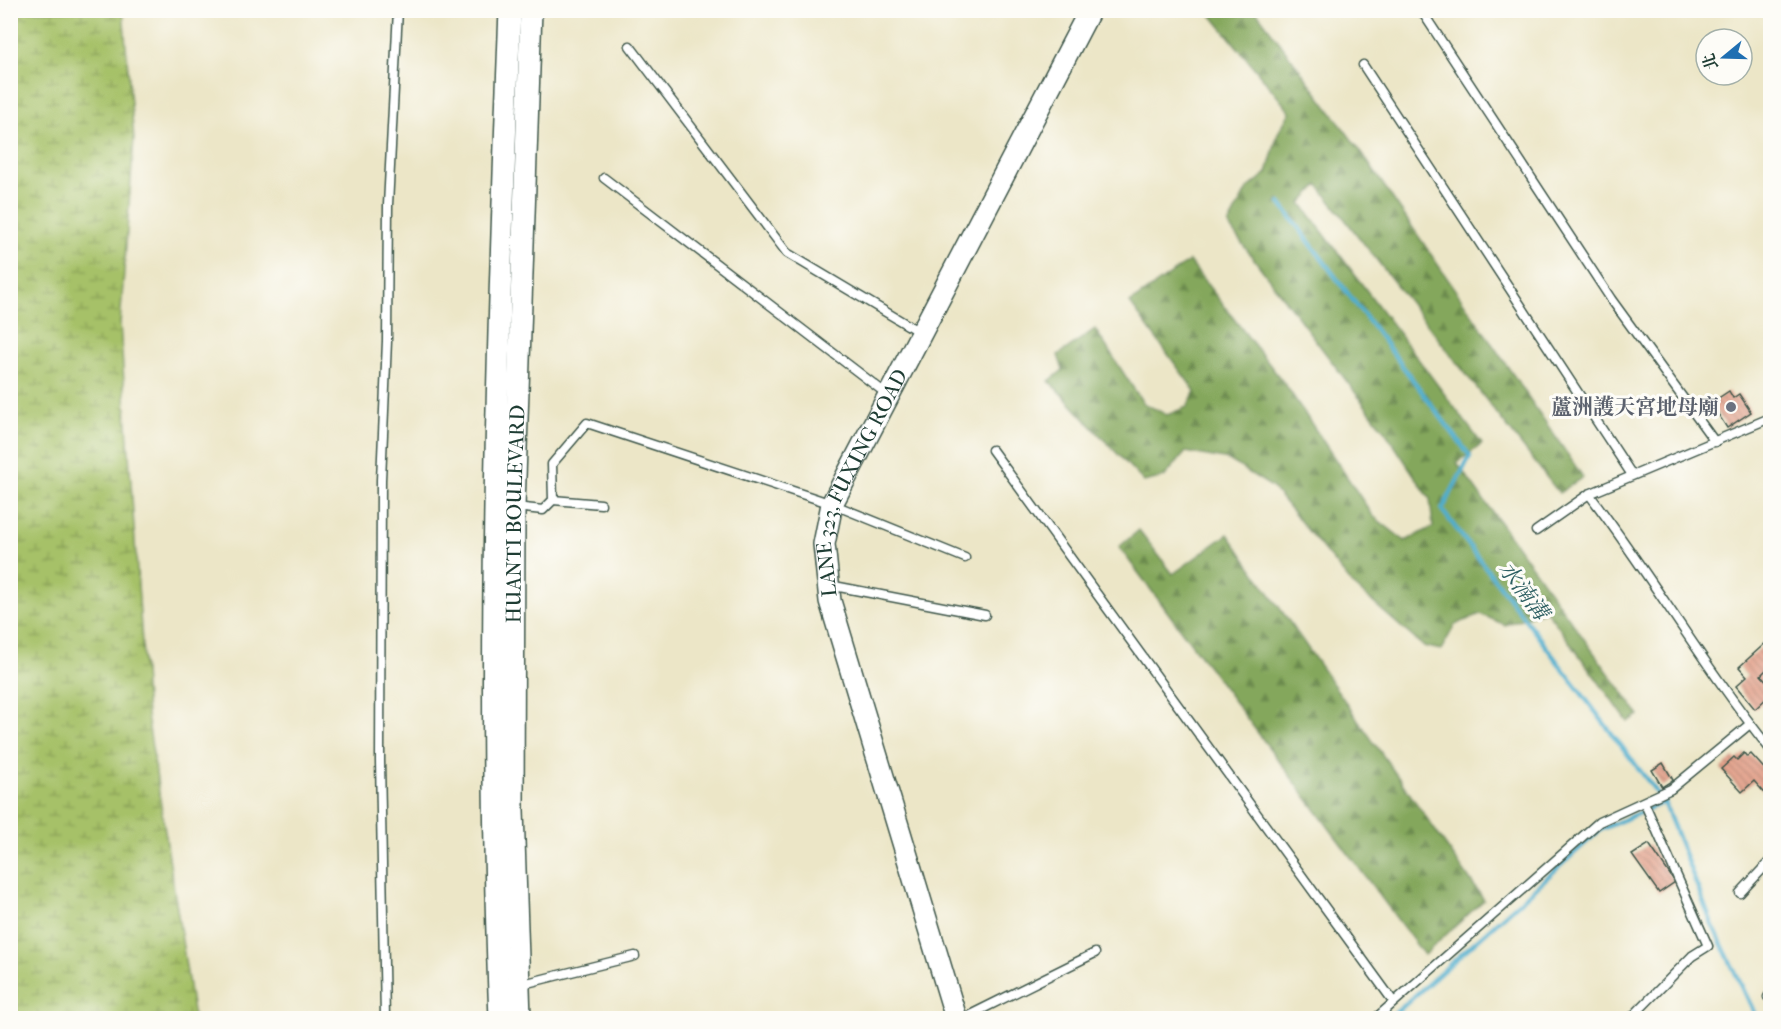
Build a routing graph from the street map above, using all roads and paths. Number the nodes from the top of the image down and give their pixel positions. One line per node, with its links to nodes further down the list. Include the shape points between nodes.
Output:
1 (398, 10): 33 (lane, via 381,480 380,761)
2 (510, 10): 34 (street, HUANTI BOULEVARD, via 493,518 492,716)
3 (531, 10): 19 (street, HUANTI BOULEVARD)
4 (1090, 10): 9 (street, LANE 323, FUXING ROAD)
5 (1421, 10): 12 (lane, via 1611,299)
6 (630, 46): 9 (lane, via 787,253)
7 (1363, 65): 14 (lane)
8 (604, 178): 10 (lane)
9 (921, 333): 10 (street, LANE 323, FUXING ROAD)
10 (889, 396): 18 (street, LANE 323, FUXING ROAD)
11 (1770, 418): 12 (lane)
12 (1715, 442): 14 (lane)
13 (992, 450): 32 (lane)
14 (1632, 475): 15 (lane)
15 (1589, 494): 20 (lane); 24 (lane)
16 (553, 500): 17 (lane); 18 (lane, via 552,464 587,423); 19 (lane, via 543,510)
17 (601, 504)
18 (832, 504): 21 (lane); 22 (street, LANE 323, FUXING ROAD, via 824,544)
19 (514, 507): 31 (street, HUANTI BOULEVARD, via 513,810)
20 (1536, 531)
21 (965, 558)
22 (827, 585): 23 (lane); 36 (street, LANE 323, FUXING ROAD)
23 (985, 615)
24 (1750, 724): 25 (lane); 26 (lane, via 1671,789)
25 (1770, 749)
26 (1644, 802): 32 (lane, via 1599,822); 39 (lane, via 1708,946 1692,956)
27 (1770, 861): 28 (lane)
28 (1740, 893)
29 (1095, 953): 37 (lane)
30 (634, 956): 31 (lane)
31 (519, 985): 35 (street, HUANTI BOULEVARD)
32 (1392, 1001): 38 (lane)
33 (385, 1018)
34 (500, 1018)
35 (520, 1018)
36 (956, 1018)
37 (964, 1018)
38 (1376, 1018)
39 (1631, 1018)

